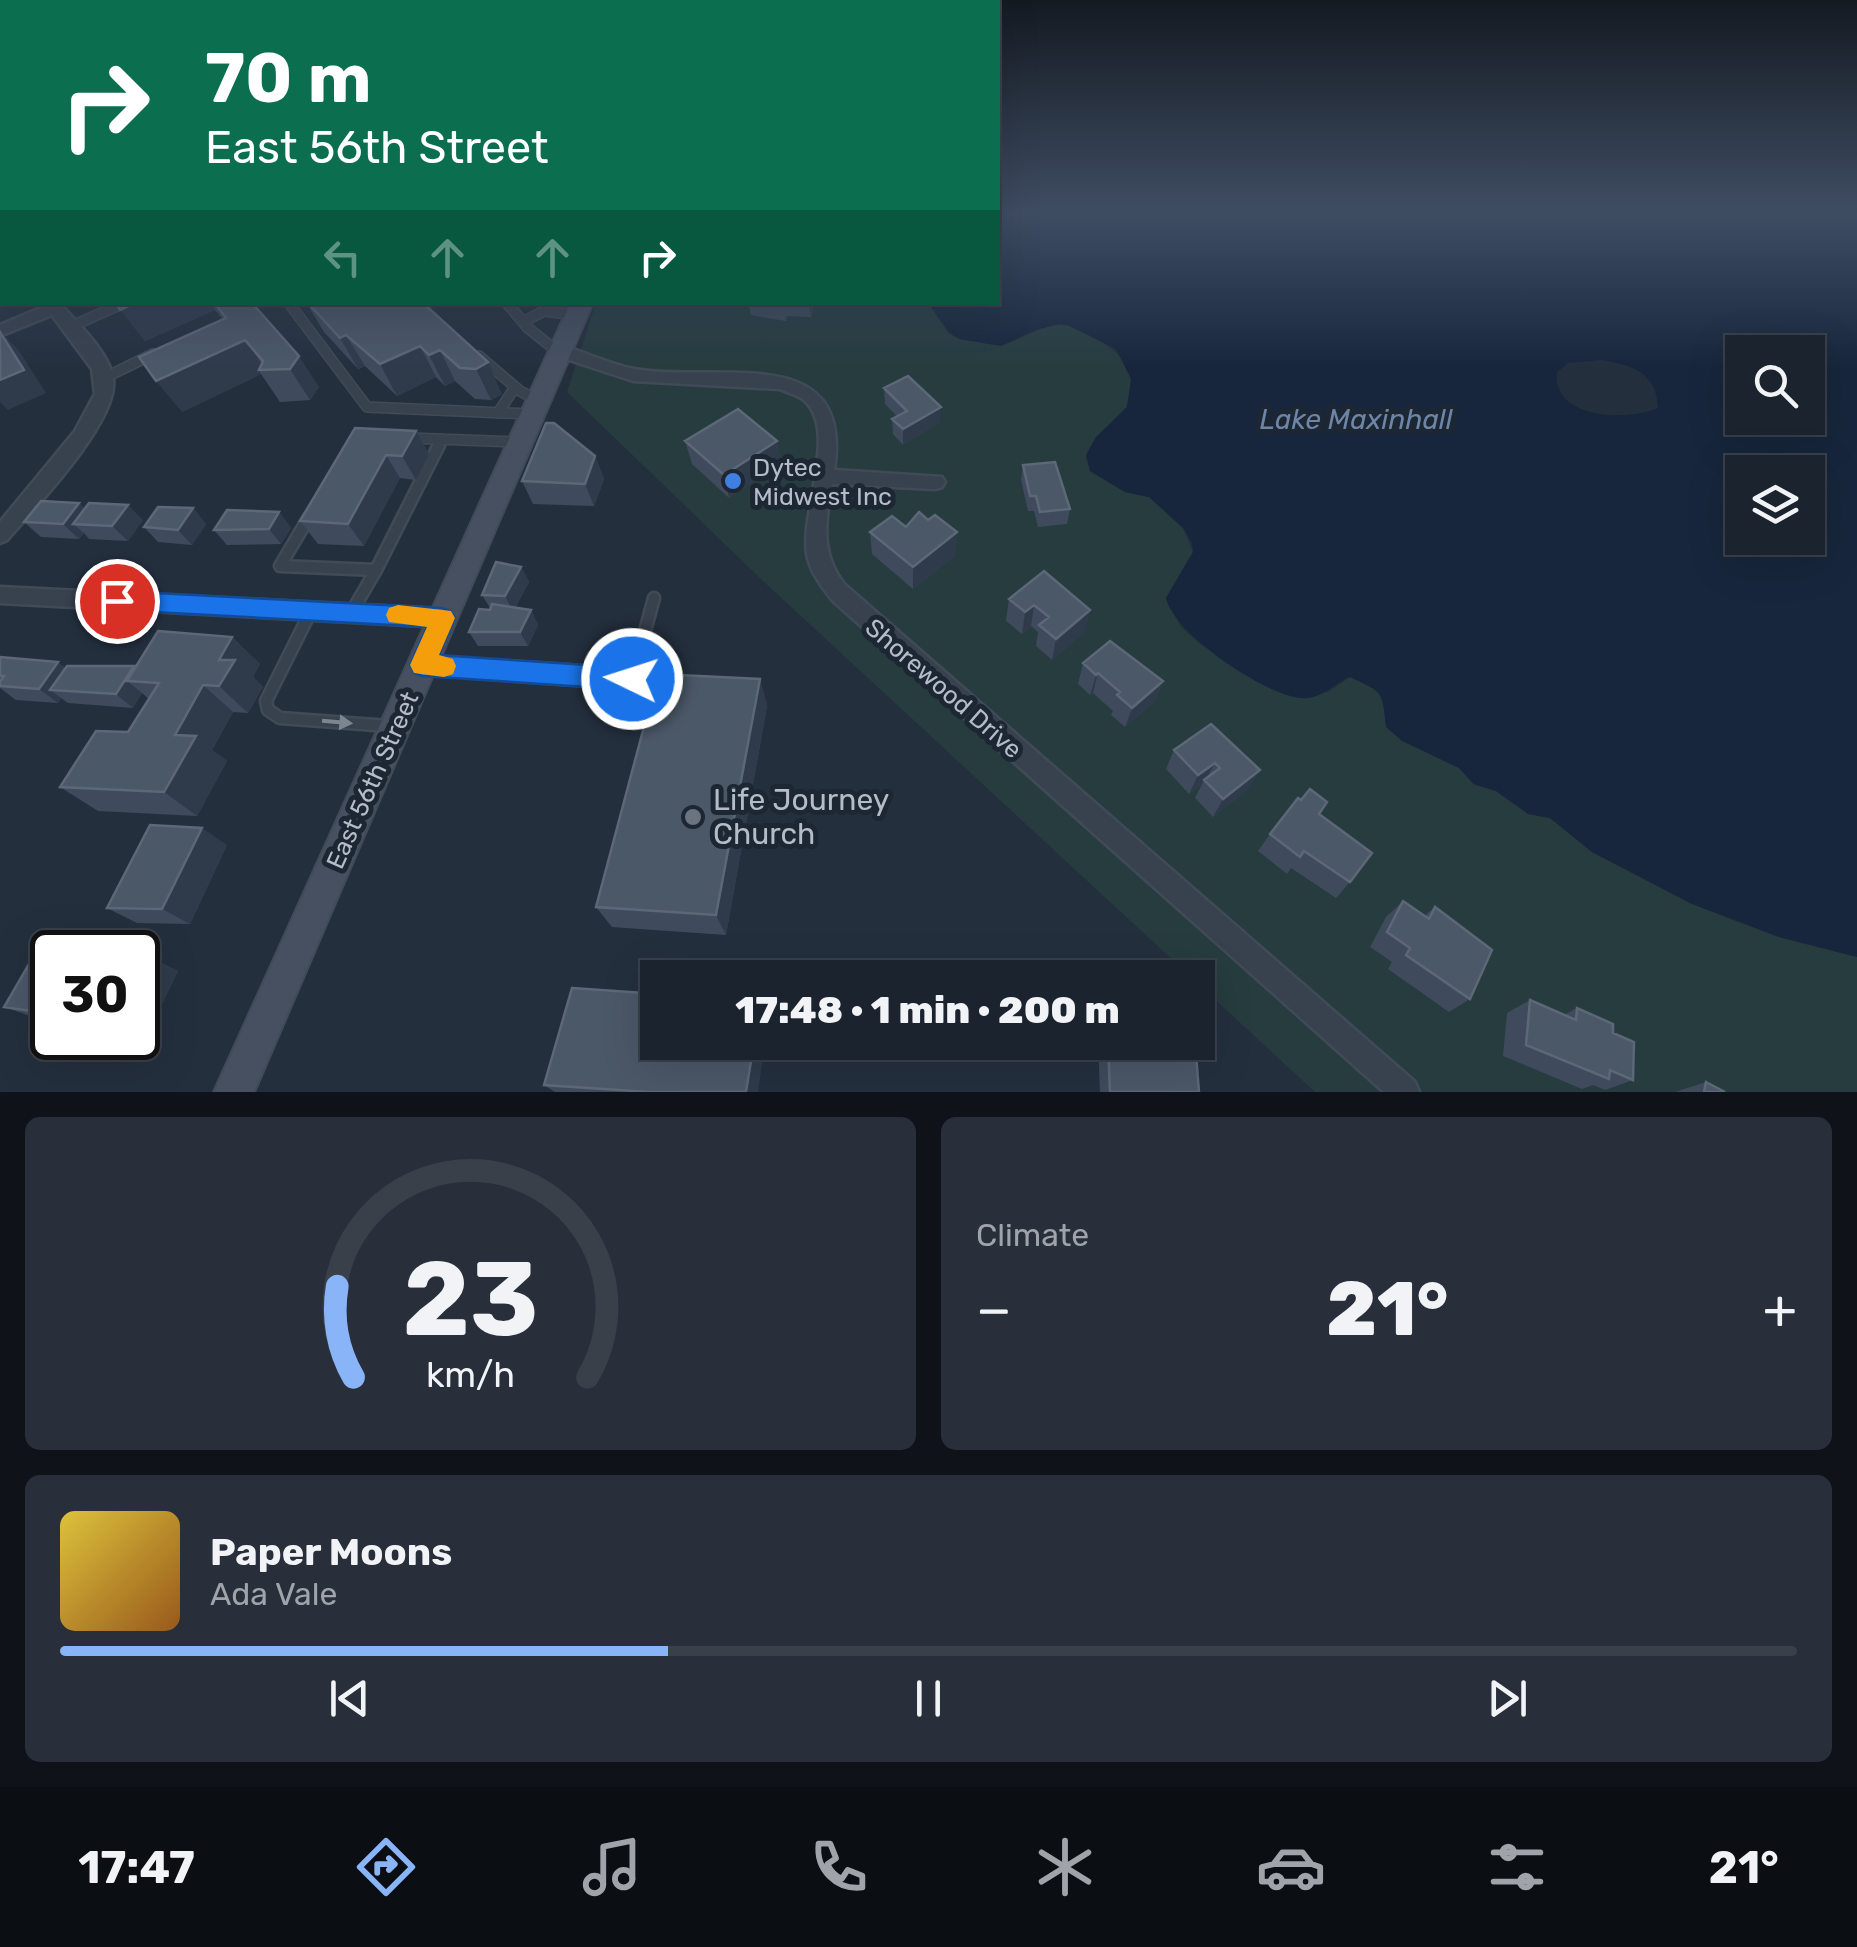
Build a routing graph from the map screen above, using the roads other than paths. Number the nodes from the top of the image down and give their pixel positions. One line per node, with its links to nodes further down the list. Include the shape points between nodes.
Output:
1 (119, 305): 7 (lane)
2 (290, 305): 14 (lane, via 367,407)
3 (509, 305): 6 (lane)
4 (52, 306): 7 (street); 8 (street)
5 (579, 308): 6 (lane); 10 (street, East 56th Street)
6 (523, 322): 10 (lane)
7 (68, 327): 12 (street)
8 (0, 331)
9 (466, 344): 13 (lane)
10 (559, 352): 13 (street, East 56th Street); 17 (street, Shorewood Drive, via 622,373 768,381 804,390 820,400 827,416)
11 (155, 354): 12 (lane)
12 (104, 378): 20 (street, via 105,392 86,430)
13 (526, 411): 14 (lane); 14 (lane); 16 (lane); 26 (street, East 56th Street)
14 (498, 413)
15 (391, 437): 16 (lane)
16 (442, 439): 21 (lane)
17 (824, 476): 18 (street); 31 (street, Shorewood Drive, via 815,517 818,557 848,602)
18 (934, 482)
19 (319, 501): 21 (lane, via 280,566)
20 (0, 535)
21 (376, 570): 25 (lane)
22 (0, 595): 24 (street)
23 (654, 598): 28 (lane)
24 (311, 611): 25 (street); 29 (lane, one-way to 29, via 266,701 268,710 280,718)
25 (351, 613): 26 (street)
26 (442, 618): 27 (street, East 56th Street)
27 (422, 665): 28 (street); 29 (street, East 56th Street)
28 (632, 679)
29 (395, 727): 30 (street, East 56th Street)
30 (234, 1092)
31 (1405, 1092)

